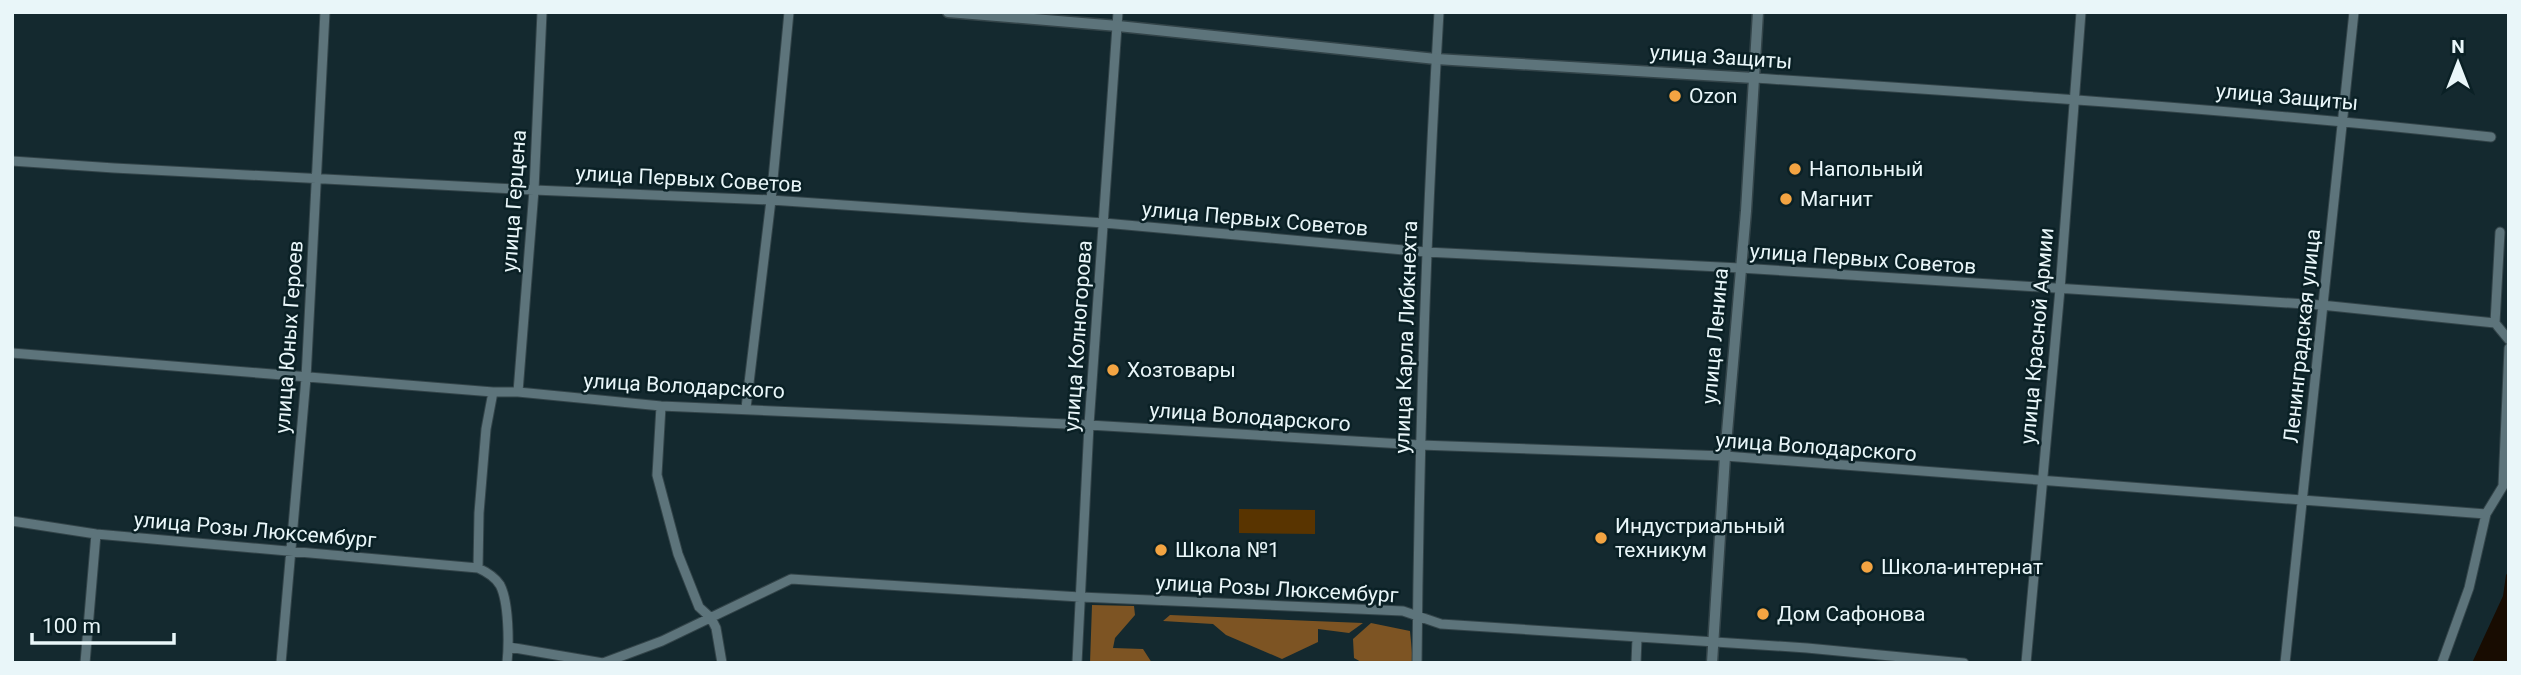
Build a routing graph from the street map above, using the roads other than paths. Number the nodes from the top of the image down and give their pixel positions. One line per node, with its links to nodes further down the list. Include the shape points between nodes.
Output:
1 (325, 12): 17 (street, улица Юных Героев)
2 (542, 12): 18 (street, улица Герцена)
3 (789, 12): 19 (street)
4 (948, 12): 10 (street, улица Защиты)
5 (1118, 12): 10 (street, улица Колногорова)
6 (1439, 12): 11 (street, улица Карла Либкнехта)
7 (1758, 12): 12 (street, улица Ленина)
8 (2081, 12): 13 (street, улица Красной Армии)
9 (2354, 12): 14 (street, Ленинградская улица)
10 (1118, 26): 11 (street, улица Защиты); 20 (street, улица Колногорова)
11 (1436, 59): 12 (street, улица Защиты); 22 (street, улица Карла Либкнехта)
12 (1754, 78): 13 (street, улица Защиты); 23 (street, улица Ленина)
13 (2074, 98): 14 (street, улица Защиты); 24 (street, улица Красной Армии)
14 (2342, 121): 15 (street, улица Защиты); 25 (street, Ленинградская улица)
15 (2491, 137)
16 (12, 161): 17 (street, улица Первых Советов)
17 (316, 178): 18 (street, улица Первых Советов); 30 (street, улица Юных Героев)
18 (534, 190): 19 (street, улица Первых Советов); 32 (street, улица Герцена)
19 (771, 200): 20 (street, улица Первых Советов); 34 (street)
20 (1104, 223): 22 (street, улица Первых Советов); 35 (street, улица Колногорова)
21 (2500, 232): 26 (street)
22 (1426, 252): 23 (street, улица Первых Советов); 36 (street, улица Карла Либкнехта)
23 (1740, 268): 24 (street, улица Первых Советов); 37 (street, улица Ленина)
24 (2060, 289): 25 (street, улица Первых Советов); 38 (street, улица Красной Армии)
25 (2321, 305): 26 (street, улица Первых Советов); 39 (street, Ленинградская улица)
26 (2495, 323): 27 (street)
27 (2509, 340)
28 (2509, 348): 40 (street, via 2503,486)
29 (12, 353): 30 (street, улица Володарского)
30 (306, 378): 31 (street, улица Володарского); 43 (street, улица Юных Героев)
31 (493, 392): 32 (street, улица Володарского); 44 (street, via 486,429)
32 (518, 392): 33 (street, улица Володарского)
33 (661, 406): 34 (street, улица Володарского); 47 (street, via 657,475 678,554 699,607)
34 (746, 408): 35 (street, улица Володарского)
35 (1089, 425): 36 (street, улица Володарского); 45 (street, улица Колногорова)
36 (1420, 445): 37 (street, улица Володарского); 46 (street, улица Карла Либкнехта)
37 (1725, 456): 38 (street, улица Володарского); 49 (street, улица Ленина)
38 (2041, 482): 39 (street, улица Володарского); 60 (street, улица Красной Армии)
39 (2303, 499): 40 (street, улица Володарского); 61 (street, Ленинградская улица)
40 (2486, 514): 62 (street, via 2469,588)
41 (12, 521): 42 (street, улица Розы Люксембург)
42 (96, 534): 43 (street, улица Розы Люксембург); 51 (street)
43 (291, 550): 44 (street, улица Розы Люксембург); 52 (street, улица Юных Героев)
44 (478, 569): 50 (street, улица Розы Люксембург, via 492,576 504,594)
45 (1080, 597): 46 (street, улица Розы Люксембург, via 1403,611); 47 (street, улица Розы Люксембург, via 791,579); 55 (street, улица Колногорова)
46 (1418, 616): 48 (street, улица Розы Люксембург, via 1441,624); 56 (street, улица Карла Либкнехта)
47 (710, 618): 50 (street, улица Розы Люксембург, via 603,663); 54 (street)
48 (1637, 638): 49 (street, улица Розы Люксембург); 57 (street)
49 (1713, 642): 58 (street, улица Ленина); 59 (street, улица Розы Люксембург)
50 (509, 647): 53 (street)
51 (85, 663)
52 (281, 663)
53 (507, 663)
54 (722, 663)
55 (1077, 663)
56 (1417, 663)
57 (1636, 663)
58 (1712, 663)
59 (1964, 663)
60 (2026, 663)
61 (2284, 663)
62 (2442, 663)

